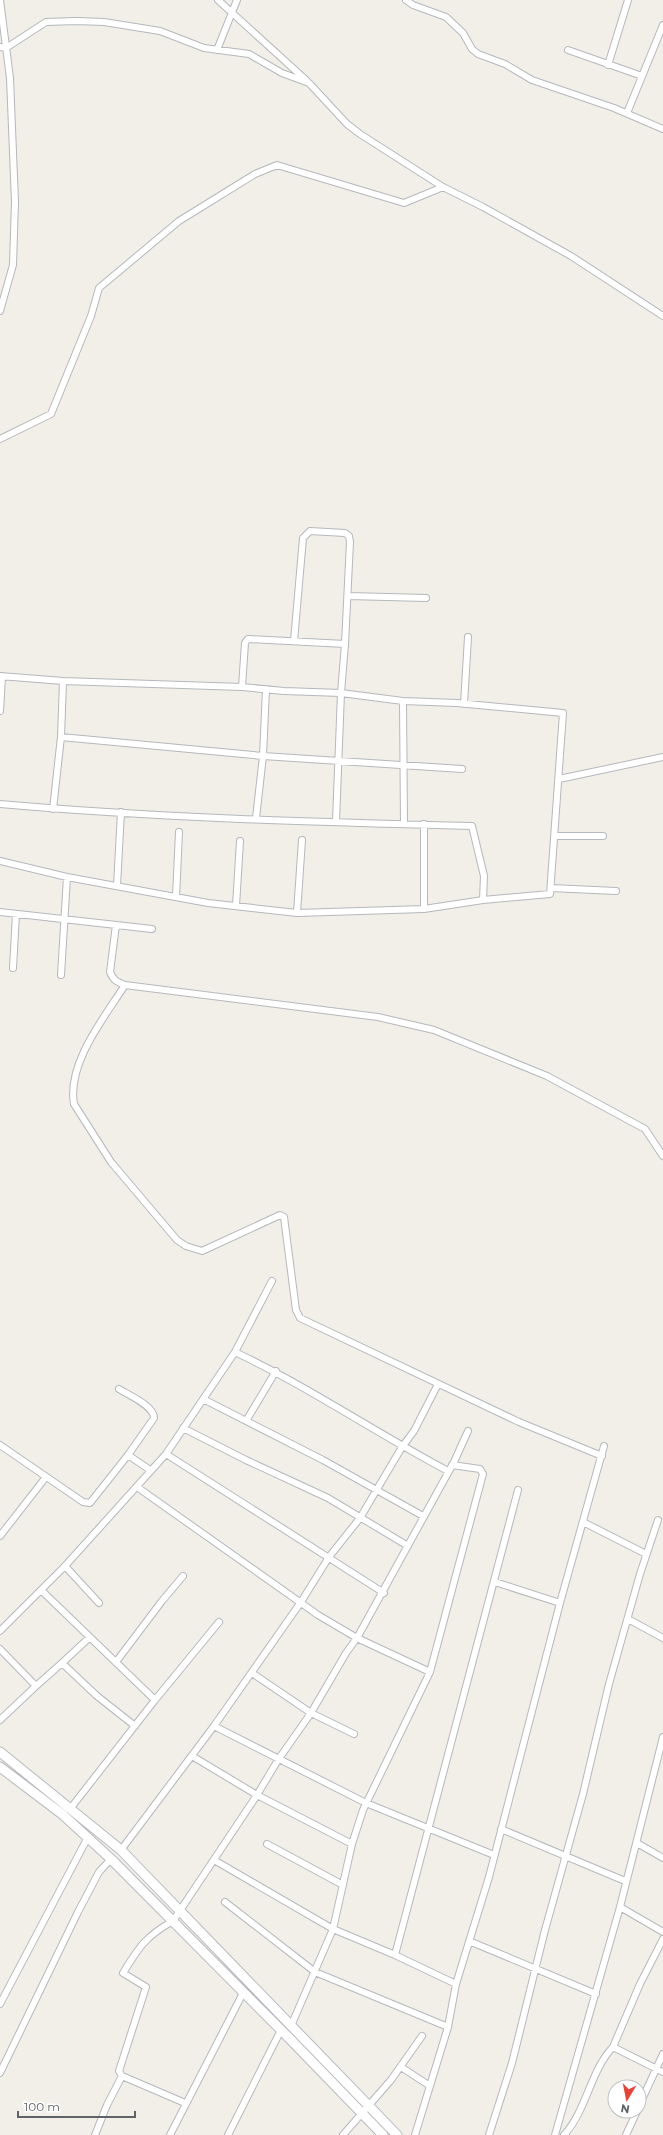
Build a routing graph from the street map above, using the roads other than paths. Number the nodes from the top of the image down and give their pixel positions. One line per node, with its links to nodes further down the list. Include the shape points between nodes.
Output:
1 (0, 0): 8 (street)
2 (218, 0): 6 (street)
3 (237, 0): 6 (street)
4 (406, 0): 14 (street, via 446,17 463,32 472,49 478,54 516,69 532,80 572,92)
5 (628, 0): 11 (street)
6 (232, 13): 9 (street); 13 (street)
7 (663, 25): 12 (street)
8 (3, 48): 9 (street, via 37,27 55,20 104,22 160,31 204,48); 17 (street, via 10,78 15,202 13,265)
9 (217, 50): 13 (street, via 249,54)
10 (568, 50): 11 (street)
11 (608, 65): 12 (street)
12 (642, 76): 14 (street)
13 (309, 83): 16 (street, via 356,131)
14 (627, 114): 15 (street)
15 (663, 128)
16 (443, 188): 18 (street, via 571,256); 19 (street, via 404,204 277,165 255,174 179,221 99,288 91,316 51,414)
17 (0, 311)
18 (663, 316)
19 (0, 439)
20 (348, 596): 21 (street); 23 (street, via 349,536 345,533 310,531 303,538); 24 (street)
21 (426, 598)
22 (468, 637): 31 (street)
23 (294, 641): 24 (street); 27 (street, via 248,639 245,643)
24 (345, 644): 29 (street)
25 (1, 676): 26 (street); 32 (street)
26 (63, 681): 27 (street); 33 (street)
27 (242, 686): 28 (street)
28 (266, 689): 29 (street); 34 (street)
29 (340, 693): 30 (street); 36 (street)
30 (403, 701): 31 (street); 37 (street)
31 (464, 704): 39 (street, via 563,713)
32 (0, 711)
33 (61, 737): 34 (street); 41 (street)
34 (263, 756): 36 (street); 43 (street)
35 (663, 757): 39 (street)
36 (337, 760): 37 (street); 44 (street)
37 (404, 765): 38 (street); 45 (street)
38 (462, 769)
39 (559, 779): 48 (street)
40 (0, 804): 41 (street)
41 (53, 809): 42 (street)
42 (120, 812): 43 (street); 54 (street)
43 (256, 818): 44 (street)
44 (336, 821): 45 (street)
45 (404, 824): 46 (street)
46 (424, 824): 58 (street, via 472,826 484,876); 60 (street)
47 (179, 832): 57 (street)
48 (555, 836): 49 (street); 55 (street)
49 (603, 836)
50 (302, 840): 62 (street)
51 (240, 841): 59 (street)
52 (0, 861): 53 (street)
53 (67, 876): 54 (street); 64 (street)
54 (116, 886): 57 (street)
55 (551, 888): 56 (street); 58 (street, via 550,894)
56 (616, 891)
57 (176, 897): 59 (street)
58 (483, 900): 60 (street)
59 (236, 906): 62 (street)
60 (424, 909): 62 (street)
61 (0, 912): 63 (street)
62 (297, 913)
63 (16, 914): 64 (street); 67 (street)
64 (64, 919): 65 (street); 68 (street)
65 (116, 925): 66 (street); 69 (street, via 110,972 112,978)
66 (152, 929)
67 (13, 968)
68 (61, 975)
69 (125, 985): 70 (street, via 378,1017 434,1030 547,1076 645,1129); 74 (street, via 84,1051 73,1095 74,1104 111,1162 178,1240 194,1250 202,1251 280,1214 284,1217 296,1310 300,1318)
70 (663, 1156)
71 (272, 1281): 72 (street)
72 (235, 1352): 73 (street); 76 (street)
73 (276, 1371): 77 (street); 82 (street)
74 (438, 1384): 82 (street, via 425,1412); 85 (street, via 519,1422)
75 (119, 1389): 84 (street, via 154,1413 149,1427)
76 (203, 1399): 77 (street); 78 (street)
77 (246, 1421): 91 (street)
78 (183, 1428): 83 (street); 94 (street, via 328,1498)
79 (468, 1431): 86 (street)
80 (0, 1446): 89 (street)
81 (604, 1446): 85 (street)
82 (402, 1447): 88 (street); 91 (street)
83 (166, 1454): 87 (street); 100 (street)
84 (128, 1456): 87 (street); 89 (street, via 90,1503 83,1502)
85 (602, 1456): 96 (street)
86 (452, 1465): 88 (street); 118 (street, via 480,1469 483,1474)
87 (150, 1470): 90 (street)
88 (448, 1471): 93 (street)
89 (46, 1477): 97 (street)
90 (137, 1487): 101 (street); 106 (street)
91 (376, 1490): 93 (street); 94 (street)
92 (518, 1490): 103 (street)
93 (424, 1516): 98 (street)
94 (360, 1518): 98 (street); 100 (street)
95 (658, 1520): 99 (street)
96 (583, 1522): 99 (street); 108 (street)
97 (0, 1536)
98 (408, 1546): 105 (street)
99 (646, 1554): 109 (street)
100 (329, 1557): 105 (street); 106 (street)
101 (65, 1566): 104 (street); 107 (street)
102 (183, 1576): 116 (street)
103 (495, 1582): 108 (street); 135 (street)
104 (41, 1590): 111 (street); 112 (street)
105 (384, 1593): 113 (street)
106 (301, 1602): 113 (street); 119 (street)
107 (99, 1603)
108 (560, 1603): 136 (street)
109 (628, 1619): 114 (street); 143 (street, via 609,1684)
110 (219, 1622): 121 (street)
111 (0, 1631)
112 (90, 1637): 116 (street); 117 (street)
113 (358, 1638): 118 (street); 122 (street, via 346,1653)
114 (663, 1638)
115 (0, 1649): 120 (street)
116 (116, 1662): 121 (street)
117 (62, 1663): 120 (street); 124 (street, via 97,1696)
118 (430, 1672): 133 (street)
119 (252, 1673): 122 (street); 125 (street)
120 (36, 1686): 123 (street)
121 (155, 1700): 124 (street)
122 (311, 1712): 126 (street); 130 (street)
123 (0, 1720)
124 (135, 1726): 134 (street)
125 (214, 1726): 129 (street); 130 (street)
126 (354, 1734)
127 (663, 1737): 138 (street)
128 (0, 1752): 134 (main road)
129 (192, 1756): 132 (street); 141 (street)
130 (278, 1760): 132 (street); 133 (street)
131 (0, 1767): 137 (main road)
132 (257, 1795): 140 (street); 146 (street)
133 (366, 1803): 135 (street); 140 (street)
134 (70, 1809): 141 (main road)
135 (429, 1828): 142 (street); 157 (street)
136 (501, 1829): 142 (street); 143 (street)
137 (88, 1837): 145 (main road); 163 (street)
138 (637, 1843): 144 (street); 147 (street)
139 (267, 1844): 148 (street)
140 (352, 1844): 148 (street)
141 (121, 1850): 151 (main road)
142 (494, 1855): 156 (street)
143 (566, 1857): 147 (street); 158 (street)
144 (663, 1858)
145 (111, 1859): 152 (main road); 173 (street, via 99,1872 78,1912)
146 (214, 1860): 151 (street); 153 (street)
147 (625, 1881): 150 (street)
148 (343, 1885): 153 (street)
149 (225, 1902): 159 (street)
150 (620, 1907): 154 (street); 162 (street)
151 (179, 1911): 152 (street); 164 (main road)
152 (174, 1921): 161 (main road); 174 (street, via 154,1931 138,1948 123,1973 146,1987 119,2067)
153 (334, 1929): 157 (street); 159 (street)
154 (663, 1932)
155 (663, 1939): 168 (street, via 640,1984)
156 (469, 1941): 158 (street); 160 (street)
157 (395, 1955): 160 (street)
158 (535, 1970): 162 (street); 188 (street, via 512,2063)
159 (315, 1972): 164 (street); 165 (street)
160 (456, 1984): 165 (street)
161 (243, 1992): 166 (main road); 177 (street)
162 (596, 1994): 189 (street)
163 (0, 2004)
164 (291, 2026): 178 (main road)
165 (448, 2027): 175 (street)
166 (281, 2030): 179 (main road); 183 (street)
167 (422, 2036): 170 (street)
168 (614, 2047): 171 (street); 190 (street, via 603,2058 574,2123)
169 (663, 2054): 171 (street)
170 (401, 2067): 175 (street); 178 (street)
171 (656, 2069): 172 (street); 176 (street)
172 (663, 2072)
173 (0, 2073)
174 (122, 2076): 177 (street); 181 (street)
175 (430, 2086): 187 (street)
176 (647, 2089)
177 (185, 2103): 182 (street)
178 (369, 2106): 179 (street); 186 (main road)
179 (362, 2114): 184 (street); 185 (main road)
180 (633, 2119): 191 (street)
181 (95, 2135)
182 (170, 2135)
183 (228, 2135)
184 (343, 2135)
185 (383, 2135)
186 (397, 2135)
187 (415, 2135)
188 (489, 2135)
189 (555, 2135)
190 (565, 2135)
191 (626, 2135)

